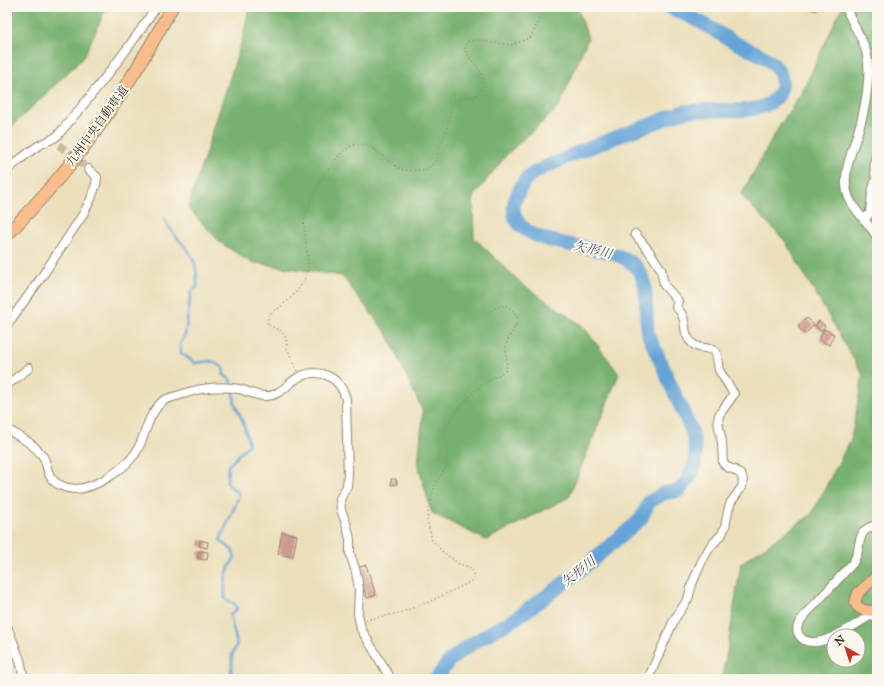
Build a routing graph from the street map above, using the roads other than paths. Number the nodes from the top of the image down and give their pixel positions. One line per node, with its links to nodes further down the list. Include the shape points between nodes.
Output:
1 (156, 7): 7 (street, via 136,39 56,143 45,142)
2 (164, 7): 9 (highway, 九州中央自動車道, via 144,45 98,116 61,164)
3 (172, 7): 11 (highway, 九州中央自動車道, via 126,87 99,127 67,168)
4 (846, 7): 8 (street, via 864,43 868,64 863,112 849,159 846,186 849,198)
5 (877, 153): 8 (street, via 874,164 876,179 870,213)
6 (88, 169): 13 (street, via 97,177 91,199 58,254)
7 (7, 170)
8 (864, 220): 12 (street)
9 (7, 224)
10 (634, 234): 24 (street, via 649,251 661,270 664,285 678,301 676,307 682,315 688,338 698,347 710,348 716,352 719,370 734,391 734,396 722,409 718,421 723,463 742,475 743,480 742,487 731,502 722,534 702,561 688,598 674,620)
11 (7, 235)
12 (877, 237)
13 (7, 325)
14 (29, 368): 15 (street)
15 (7, 386)
16 (7, 429): 23 (street, via 41,453 50,476 56,483 76,489 95,485 128,462 135,454 156,407 165,400 212,387 239,389 267,396 275,394 299,377 311,374 329,376 338,383 346,399 348,475 347,486 340,499 359,589 359,623)
17 (877, 525): 19 (street, via 869,527 861,535 854,563 799,622 798,633 804,641 824,641)
18 (877, 576): 19 (main road, via 858,593 855,603 863,610)
19 (874, 611)
20 (7, 626): 21 (street)
21 (10, 642): 22 (street, via 20,660)
22 (24, 679)
23 (391, 679)
24 (648, 679)

